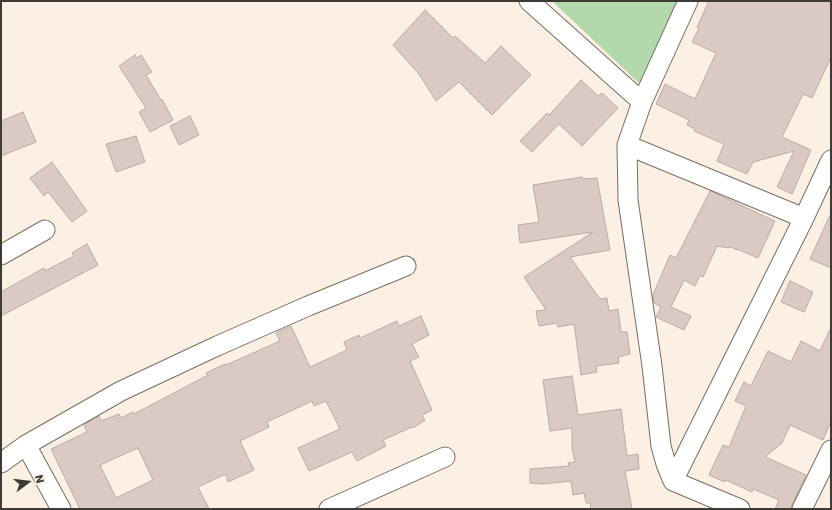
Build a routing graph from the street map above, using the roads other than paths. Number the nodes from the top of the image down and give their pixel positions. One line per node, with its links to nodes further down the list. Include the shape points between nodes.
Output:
1 (529, 1): 3 (street)
2 (688, 1): 3 (street)
3 (642, 102): 4 (street)
4 (627, 145): 6 (street); 14 (street, via 628,200 662,446)
5 (831, 160): 6 (street)
6 (804, 218): 14 (street)
7 (45, 230): 8 (street)
8 (1, 256)
9 (406, 266): 10 (street, via 210,349 121,391)
10 (26, 445): 13 (street); 15 (street)
11 (831, 450): 18 (street)
12 (445, 457): 16 (street)
13 (1, 463)
14 (673, 481): 17 (street)
15 (61, 509)
16 (329, 509)
17 (740, 509)
18 (802, 509)

